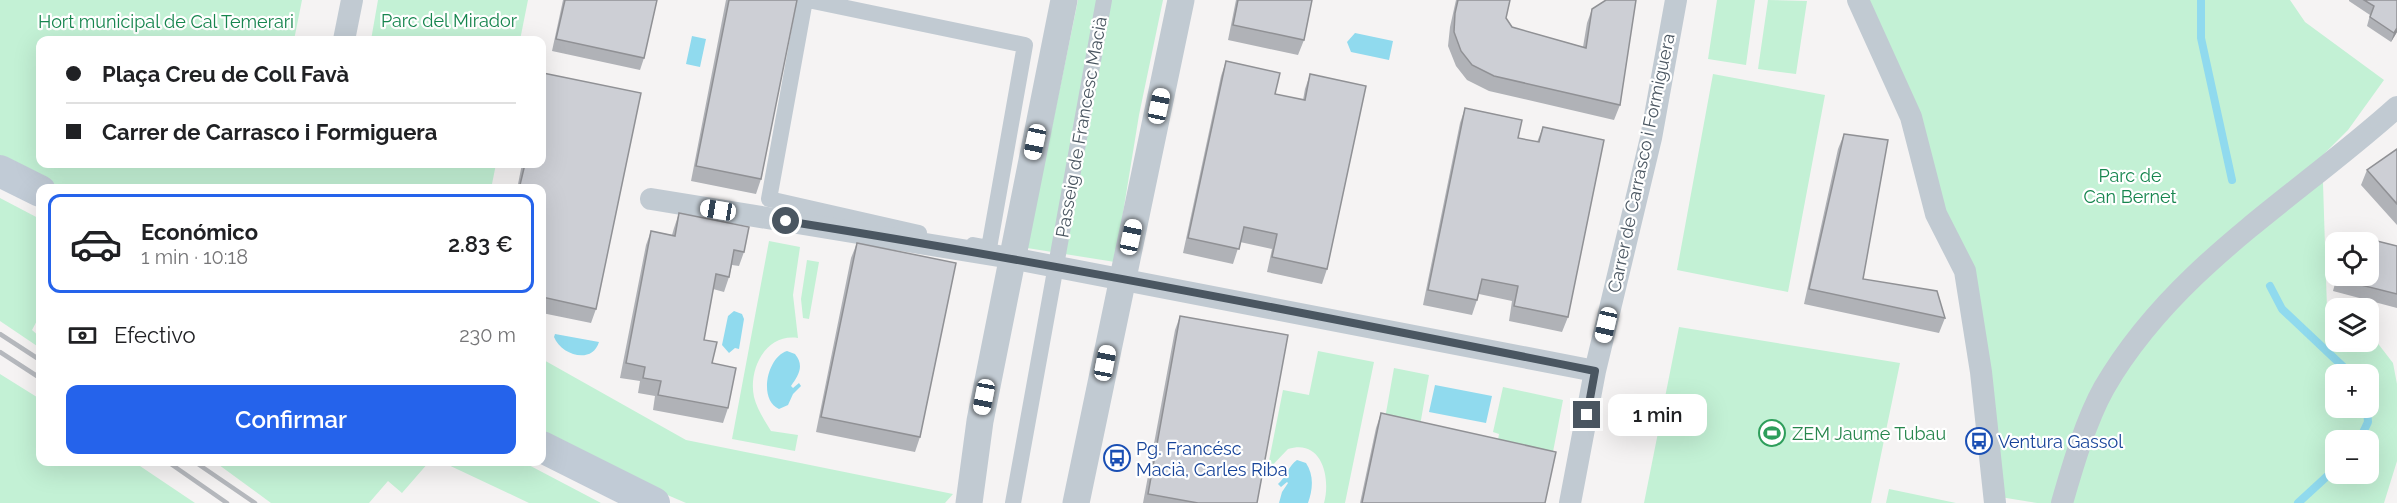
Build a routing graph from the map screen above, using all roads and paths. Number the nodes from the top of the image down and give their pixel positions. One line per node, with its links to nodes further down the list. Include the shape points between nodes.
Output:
1 (352, 0): 8 (street)
2 (807, 0): 2 (street, via 769,199 989,248 1025,45)
3 (1064, 0): 13 (street)
4 (1104, 0): 14 (street, Passeig de Francesc Macià)
5 (1181, 0): 15 (street)
6 (1676, 0): 16 (street, Carrer de Carrasco i Formiguera, via 1651,138)
7 (1858, 0): 18 (street, via 1911,117 1936,214 1965,271)
8 (345, 36)
9 (2397, 107): 26 (street, via 2237,236 2189,279 2152,320 2103,390)
10 (0, 171): 11 (main road)
11 (36, 189)
12 (651, 199): 13 (street)
13 (1011, 258): 14 (street); 20 (street, via 980,421)
14 (1055, 268): 15 (street); 21 (street, Passeig de Francesc Macià)
15 (1122, 281): 16 (street); 22 (street)
16 (1595, 371): 23 (street, Carrer de Carrasco i Formiguera)
17 (546, 449): 19 (main road)
18 (1992, 480): 24 (street); 25 (street)
19 (654, 503)
20 (969, 503)
21 (1013, 503)
22 (1076, 503)
23 (1570, 503)
24 (1995, 503)
25 (2003, 503)
26 (2062, 503)

